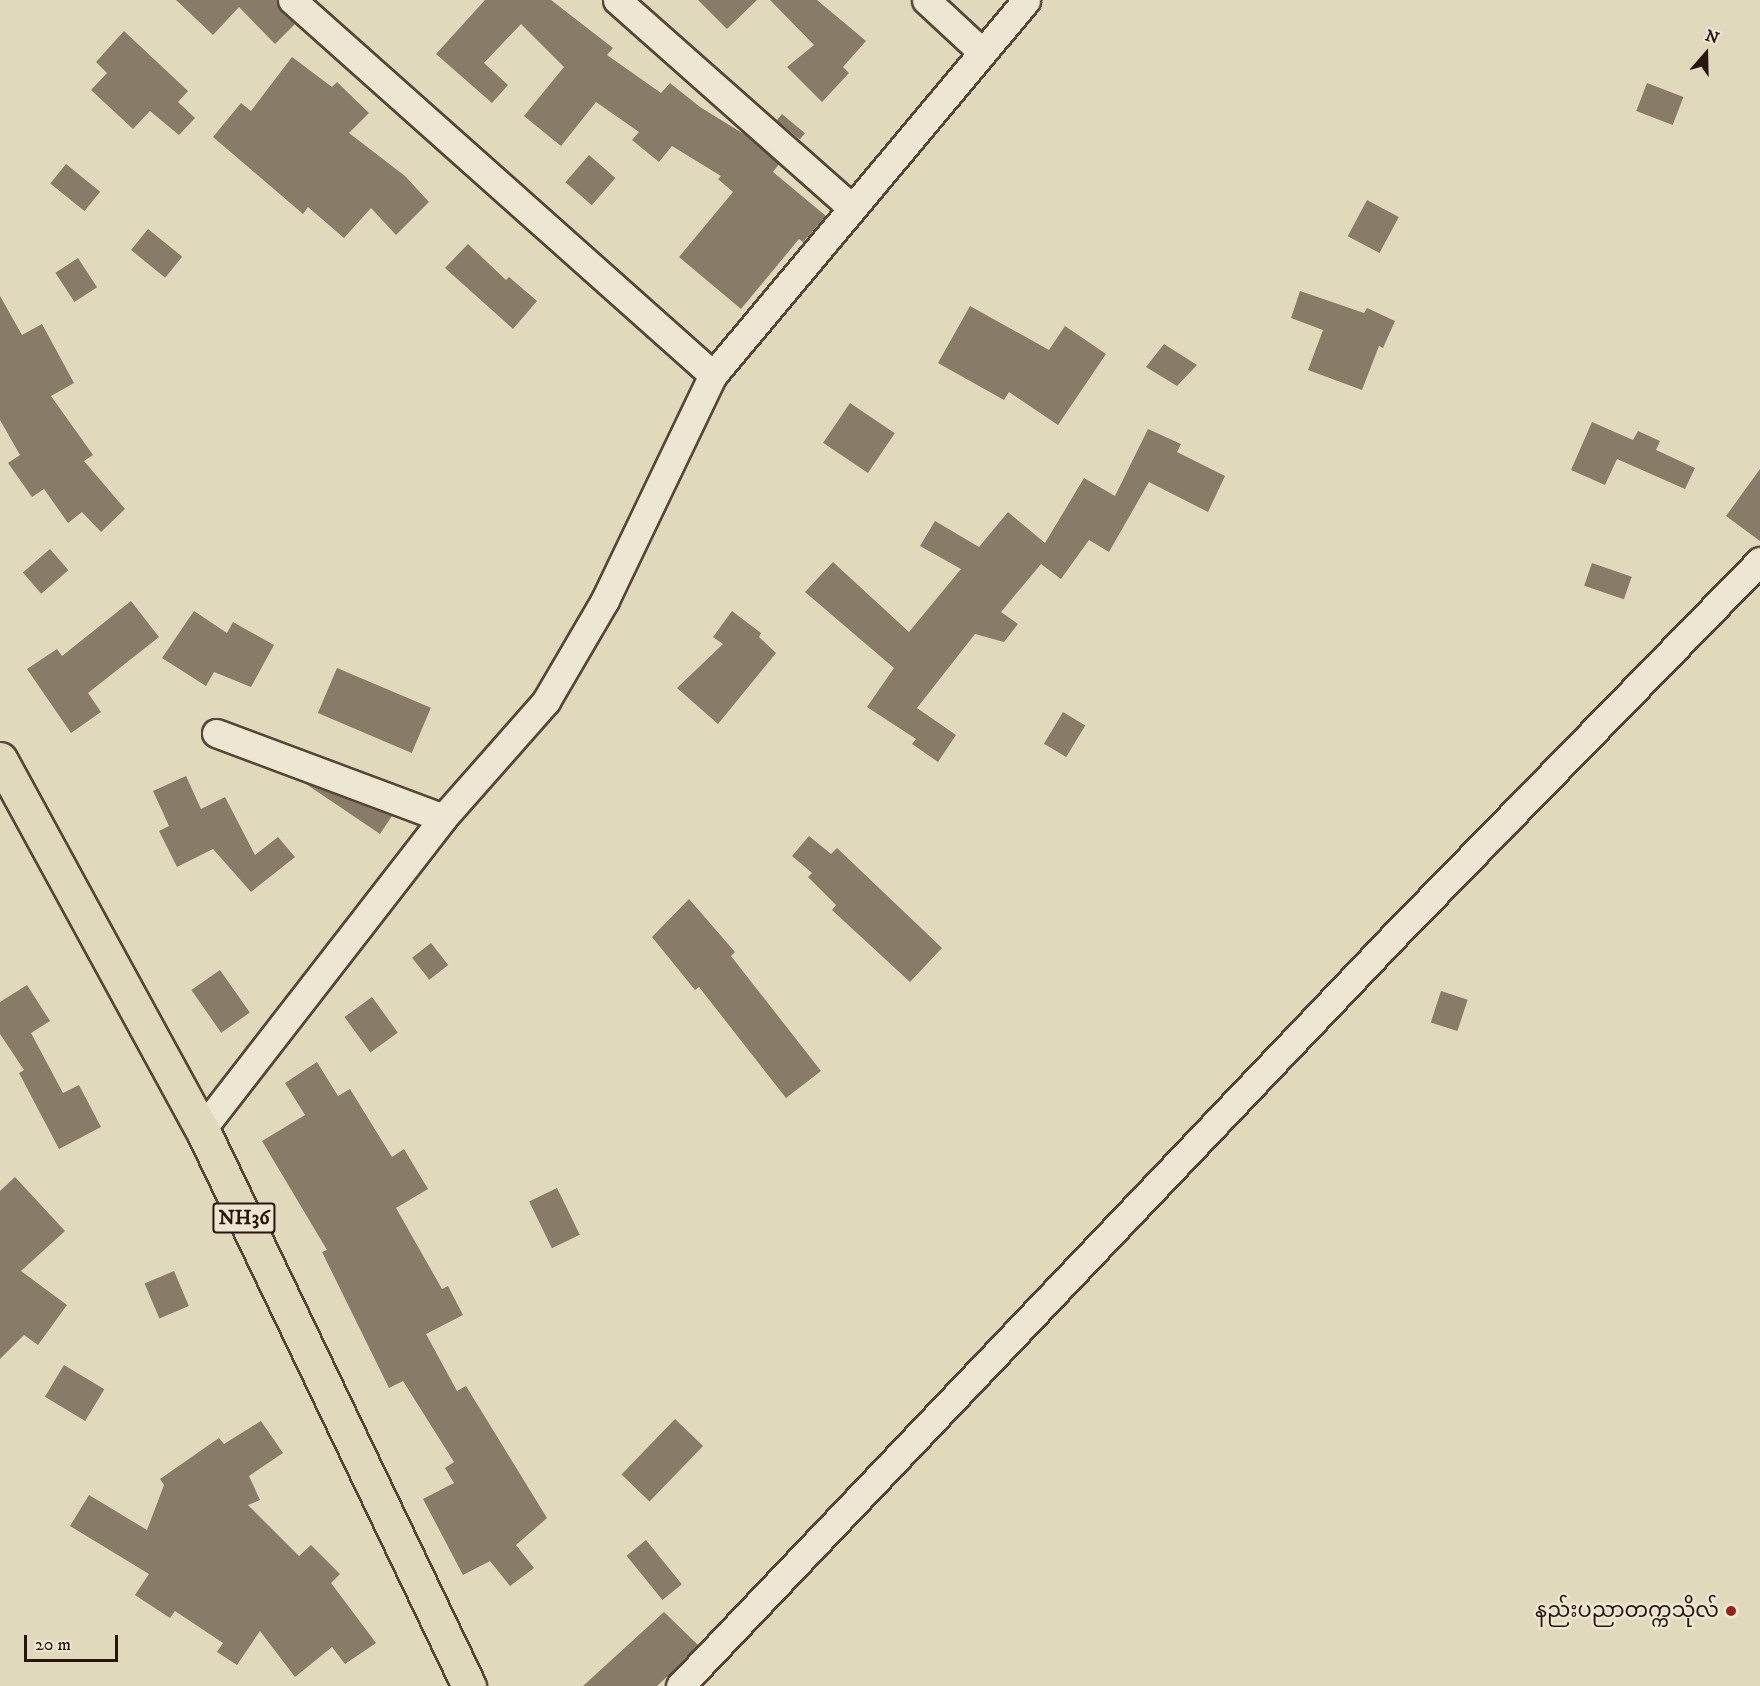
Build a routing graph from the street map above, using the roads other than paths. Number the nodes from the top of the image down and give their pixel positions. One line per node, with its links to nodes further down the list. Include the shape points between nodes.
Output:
1 (292, 0): 7 (street)
2 (617, 0): 6 (street)
3 (926, 0): 5 (street)
4 (1026, 0): 5 (street)
5 (982, 52): 6 (street)
6 (852, 208): 7 (street)
7 (713, 375): 11 (street, via 605,600 546,701)
8 (1760, 561): 14 (street, via 1394,936)
9 (216, 733): 11 (street)
10 (0, 759): 12 (highway, NH36)
11 (443, 818): 12 (street)
12 (202, 1129): 13 (highway, NH36)
13 (469, 1686)
14 (680, 1686)

